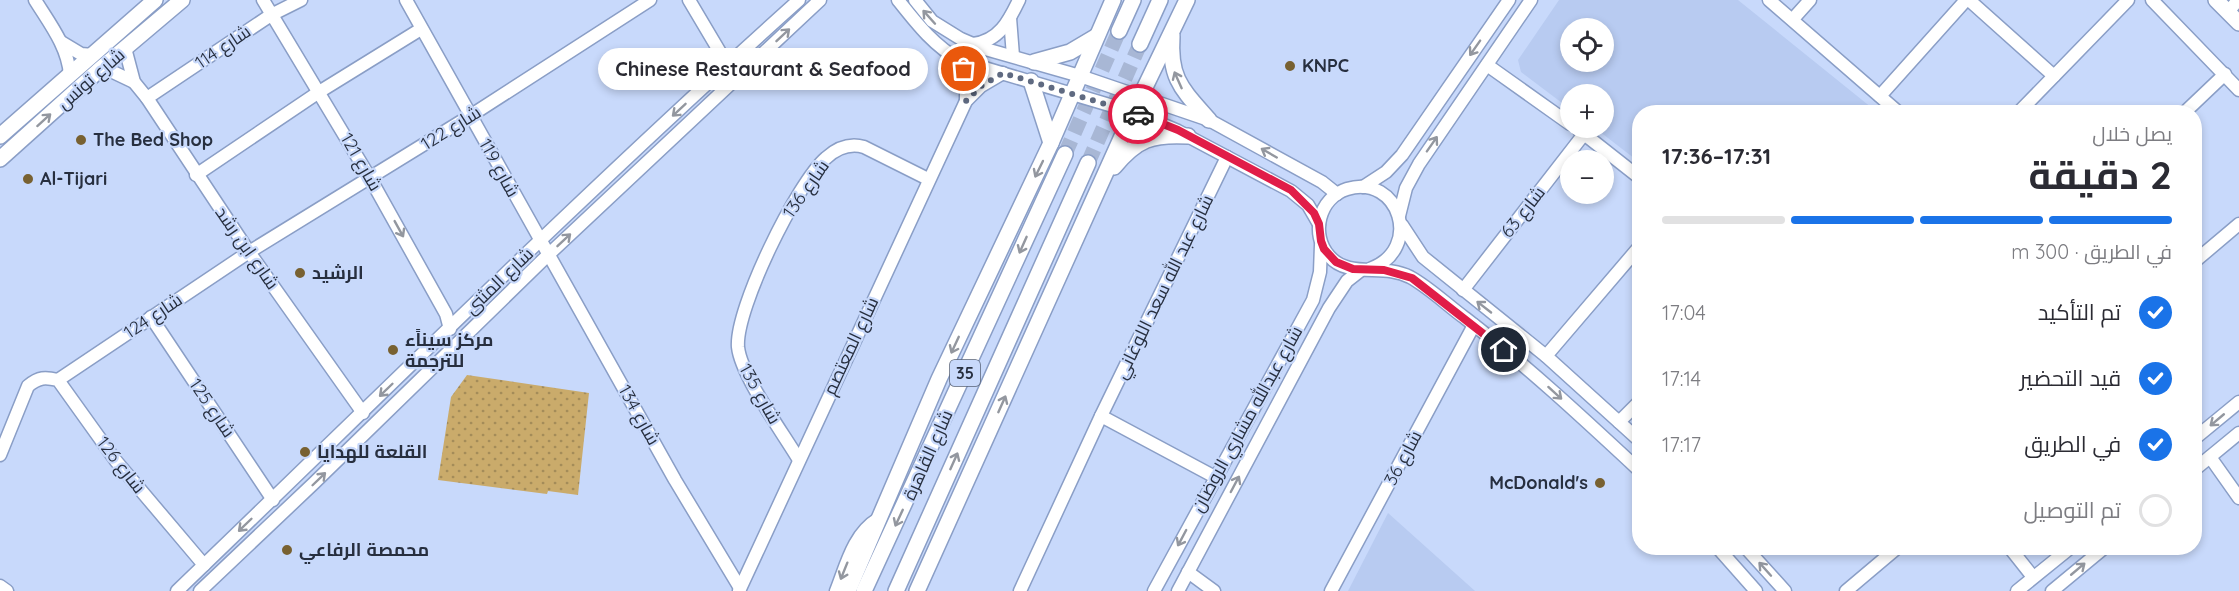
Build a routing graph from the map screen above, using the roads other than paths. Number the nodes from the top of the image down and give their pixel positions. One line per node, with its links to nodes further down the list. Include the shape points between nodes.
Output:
1 (35, 0): 34 (street)
2 (155, 0): 38 (main road, شارع تونس)
3 (182, 0): 37 (main road, شارع تونس)
4 (263, 0): 26 (street, شارع 121)
5 (301, 0): 26 (street, شارع 114)
6 (406, 0): 30 (street, شارع 119)
7 (650, 0): 63 (street, شارع 122)
8 (689, 0): 42 (street)
9 (799, 0): 42 (street, شارع المثنى)
10 (820, 0): 93 (street, شارع المثنى, one-way to 10)
11 (898, 0): 40 (street, via 930,38)
12 (915, 0): 35 (street, one-way to 12, via 932,21)
13 (1019, 0): 28 (street)
14 (1113, 0): 33 (main road)
15 (1133, 0): 32 (main road)
16 (1160, 0): 36 (main road)
17 (1187, 0): 31 (main road)
18 (1509, 0): 71 (street, one-way to 71)
19 (1531, 0): 43 (street)
20 (1769, 0): 29 (street)
21 (1810, 0): 29 (street)
22 (1968, 0): 49 (street); 55 (street)
23 (2128, 0): 49 (street)
24 (2152, 0): 47 (street)
25 (2216, 0): 27 (main road)
26 (271, 15): 53 (street, شارع 121); 56 (street, شارع 114)
27 (2236, 16)
28 (1011, 17): 35 (street, via 992,38); 39 (street)
29 (1793, 19): 55 (street)
30 (421, 29): 53 (street); 63 (street, شارع 119)
31 (1173, 30): 57 (main road); 65 (main road, one-way to 31, via 1175,77)
32 (1119, 31)
33 (1098, 36): 41 (main road, via 1071,52); 48 (main road)
34 (60, 41): 38 (street, via 81,54); 46 (street)
35 (971, 44): 39 (street)
36 (1140, 44)
37 (125, 48): 44 (main road, شارع تونس); 51 (street, شارع ابن رشد)
38 (93, 55): 46 (main road, شارع تونس)
39 (1013, 56): 41 (street)
40 (961, 61): 45 (street); 58 (street, شارع المعتصم)
41 (1034, 62): 48 (street)
42 (727, 64): 90 (street, شارع المثنى, one-way to 90)
43 (1487, 64): 64 (street); 76 (street, one-way to 43)
44 (101, 69): 51 (street, شارع ابن رشد); 74 (main road, شارع تونس, one-way to 44)
45 (1003, 73): 50 (street); 58 (street, شارع المعتصم)
46 (70, 75): 66 (main road, شارع تونس)
47 (2225, 75): 52 (street); 61 (street)
48 (1080, 76): 54 (main road); 57 (street)
49 (2054, 76): 60 (street)
50 (1031, 81): 54 (street); 70 (main road)
51 (134, 82): 56 (street, شارع ابن رشد)
52 (2239, 90)
53 (319, 92): 79 (street); 80 (street, شارع 121)
54 (1073, 94): 62 (street); 70 (main road)
55 (1880, 96): 59 (street)
56 (147, 98): 79 (street, شارع ابن رشد)
57 (1140, 98): 62 (main road); 65 (street)
58 (966, 101): 81 (street, شارع المعتصم)
59 (1890, 105)
60 (2026, 105)
61 (2193, 105)
62 (1133, 112): 67 (street); 82 (main road)
63 (470, 116): 80 (street, شارع 122); 90 (street, شارع 119)
64 (1560, 117)
65 (1209, 120): 77 (street, one-way to 65)
66 (0, 136)
67 (1188, 136): 73 (street); 82 (main road, via 1166,135 1140,142)
68 (1575, 138): 99 (street, شارع 63)
69 (1589, 138): 78 (street)
70 (1051, 142): 127 (main road, one-way to 127)
71 (1406, 150): 76 (street, via 1407,162); 83 (street, via 1386,172)
72 (1065, 154): 144 (main road, شارع القاهرة / 35, one-way to 144)
73 (1227, 157): 84 (street); 112 (street, شارع عبد الله سعد اللوغاني)
74 (0, 159)
75 (1088, 163): 145 (main road, شارع القاهرة / 35, one-way to 75)
76 (1419, 164): 86 (street, via 1410,180)
77 (1301, 171): 84 (street, via 1301,183); 85 (street)
78 (1632, 172)
79 (196, 175): 92 (street, شارع ابن رشد)
80 (370, 178): 92 (street, شارع 122); 104 (street, شارع 121, one-way to 104, via 446,314)
81 (928, 179): 87 (street, شارع 136, via 869,148 848,146 821,163); 121 (street, شارع المعتصم)
82 (1103, 181): 146 (main road, one-way to 82)
83 (1363, 187): 85 (street); 86 (street, via 1385,196)
84 (1291, 190): 88 (street, via 1308,205)
85 (1337, 194): 88 (street, via 1325,207)
86 (1400, 218): 96 (street, via 1418,252); 97 (street, via 1397,247 1386,260)
87 (782, 223): 121 (street, شارع 135, via 743,318 738,349 747,375)
88 (1319, 224): 91 (street)
89 (2239, 224): 95 (street)
90 (540, 241): 93 (street, شارع 134); 104 (street, شارع المثنى)
91 (1321, 241): 97 (street, via 1336,262); 100 (street, شارع عبدالله مشاري الروضان, via 1320,272)
92 (249, 252): 102 (street, شارع 124); 111 (street, شارع ابن رشد)
93 (548, 255): 138 (street, شارع 134); 141 (street, شارع المثنى, one-way to 93)
94 (1632, 255): 105 (street)
95 (2202, 255)
96 (1432, 266): 98 (street, via 1417,269); 99 (street)
97 (1366, 269): 98 (street, via 1399,273); 101 (street, شارع عبدالله مشاري الروضان, via 1347,280)
98 (1421, 285): 103 (street)
99 (1463, 290): 105 (street, one-way to 99)
100 (1313, 300): 101 (street, via 1323,298); 107 (street, شارع عبدالله مشاري الروضان)
101 (1329, 308): 110 (street, شارع عبدالله مشاري الروضان)
102 (151, 317): 106 (street, شارع 124); 126 (street, شارع 125)
103 (1474, 325): 122 (street, one-way to 122); 151 (street, شارع 36)
104 (450, 329): 111 (street, شارع المثنى, one-way to 111)
105 (1546, 356): 114 (street)
106 (58, 380): 119 (street, via 44,377 28,386); 134 (street, شارع 126, via 116,461)
107 (1259, 398): 110 (street, via 1266,411); 113 (street, شارع عبدالله مشاري الروضان)
108 (2239, 402): 115 (street, one-way to 115)
109 (1632, 409): 114 (street)
110 (1274, 410): 116 (street, شارع عبدالله مشاري الروضان)
111 (363, 412): 126 (street, شارع المثنى)
112 (1101, 416): 124 (street); 147 (street, شارع عبد الله سعد اللوغاني)
113 (1245, 422): 116 (street, via 1253,422); 124 (street, شارع عبدالله مشاري الروضان)
114 (1619, 422): 117 (street)
115 (2202, 431)
116 (1261, 434): 135 (street, شارع عبدالله مشاري الروضان, one-way to 116)
117 (1632, 434)
118 (2239, 434): 120 (street)
119 (0, 455)
120 (2210, 457): 123 (street); 125 (street)
121 (799, 460): 138 (street, شارع المعتصم)
122 (1632, 464)
123 (2202, 464)
124 (1215, 477): 148 (street, شارع عبدالله مشاري الروضان, one-way to 148)
125 (2239, 498)
126 (273, 500): 134 (street, شارع المثنى, one-way to 134)
127 (878, 519): 142 (street, one-way to 142, via 859,537); 143 (main road)
128 (1724, 555): 152 (street)
129 (1752, 555): 153 (street, one-way to 129)
130 (1889, 555): 154 (street)
131 (2016, 555): 136 (street)
132 (2061, 555): 136 (street)
133 (2096, 555): 156 (street, one-way to 133)
134 (204, 564): 140 (street, شارع المثنى)
135 (1188, 572): 149 (street, شارع عبدالله مشاري الروضان); 150 (street)
136 (2033, 577): 155 (street)
137 (0, 586): 139 (street)
138 (740, 589)
139 (7, 591)
140 (177, 591)
141 (200, 591)
142 (836, 591)
143 (848, 591)
144 (864, 591)
145 (896, 591)
146 (917, 591)
147 (1020, 591)
148 (1154, 591)
149 (1178, 591)
150 (1214, 591)
151 (1330, 591)
152 (1756, 591)
153 (1785, 591)
154 (1846, 591)
155 (2017, 591)
156 (2052, 591)

